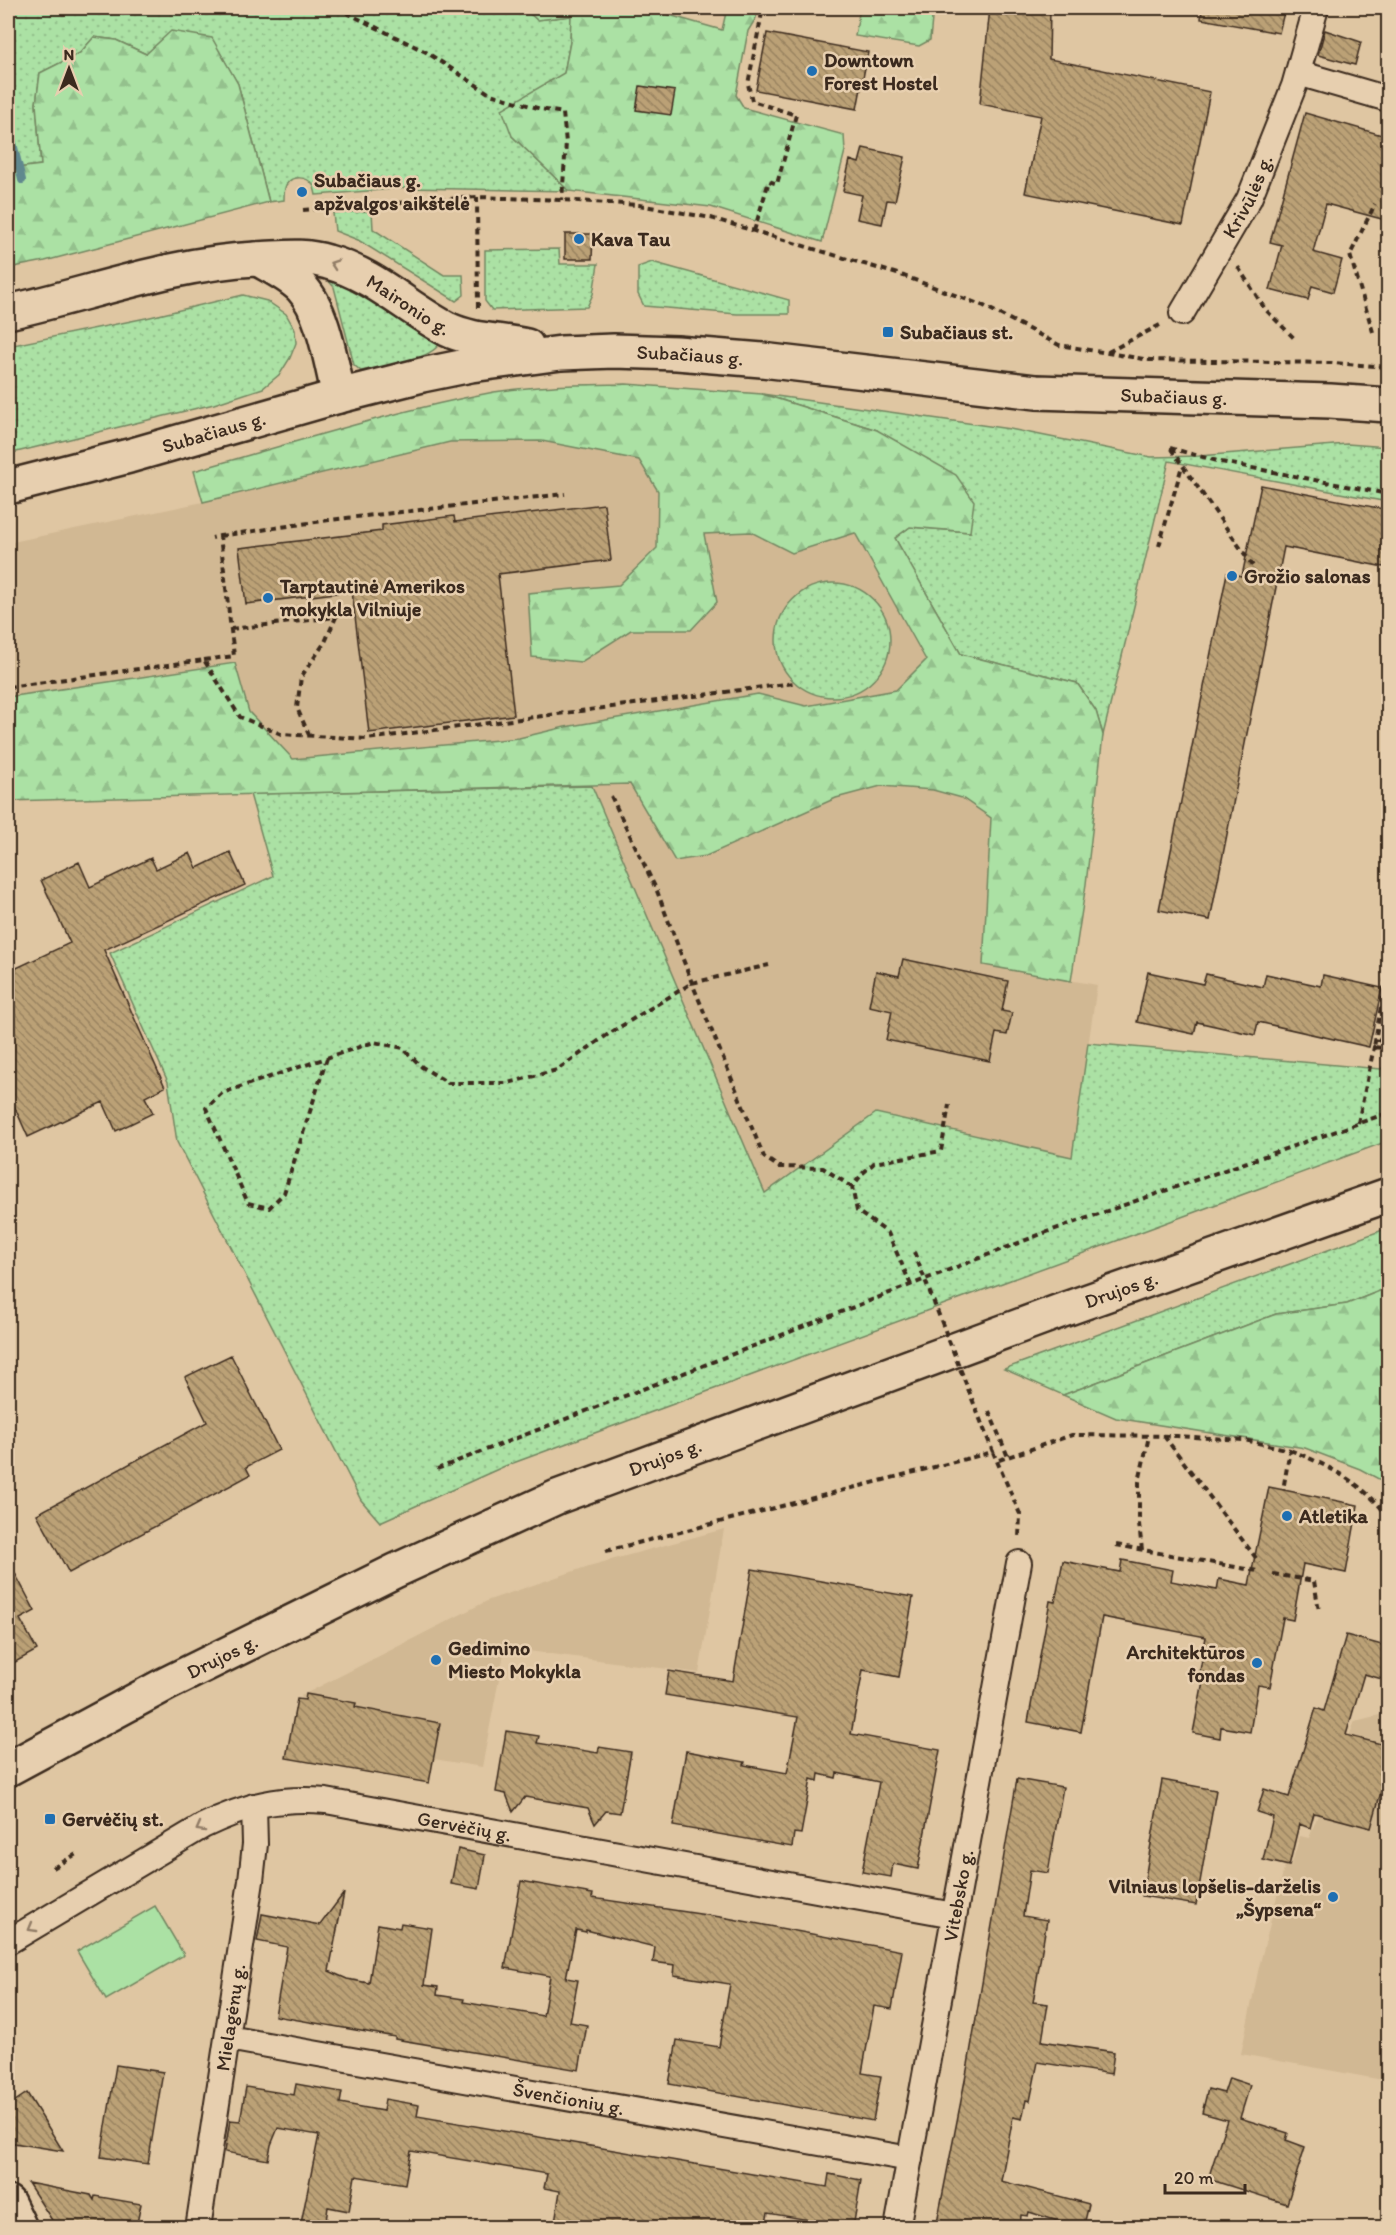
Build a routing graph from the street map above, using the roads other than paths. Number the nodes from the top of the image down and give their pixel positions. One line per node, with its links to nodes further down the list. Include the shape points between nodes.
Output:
1 (1316, 8): 2 (street, Krivūlės g.)
2 (1298, 73): 3 (street); 6 (street, Krivūlės g., via 1249,199)
3 (1389, 99)
4 (258, 259): 5 (main road, Maironio g., via 193,266); 7 (main road, Maironio g., one-way to 4, via 465,337 374,283 330,262 300,255); 8 (main road, via 300,286 312,302)
5 (8, 312)
6 (1182, 313)
7 (561, 353): 8 (main road, Subačiaus g., via 471,364); 9 (main road, Subačiaus g., via 614,351 751,359 1036,392)
8 (339, 396): 10 (main road, Subačiaus g.)
9 (1389, 405)
10 (8, 487)
11 (1389, 1188): 13 (main road, Drujos g.)
12 (1389, 1195): 13 (main road, Drujos g.)
13 (1348, 1208): 15 (main road, Drujos g., via 557,1497 176,1678)
14 (1018, 1563): 17 (street, Vitebsko g.)
15 (8, 1769)
16 (254, 1806): 17 (street, Gervėčių g., via 277,1800 326,1801); 18 (street, Gervėčių g., one-way to 18, via 203,1826); 19 (street, Mielagėnų g., via 255,1844)
17 (954, 1915): 20 (street, Vitebsko g.)
18 (8, 1942)
19 (228, 2038): 20 (street, Švenčionių g.); 23 (street, Mielagėnų g.)
20 (910, 2159): 24 (street, Vitebsko g.)
21 (8, 2202): 22 (main road)
22 (20, 2228)
23 (198, 2228)
24 (897, 2228)

